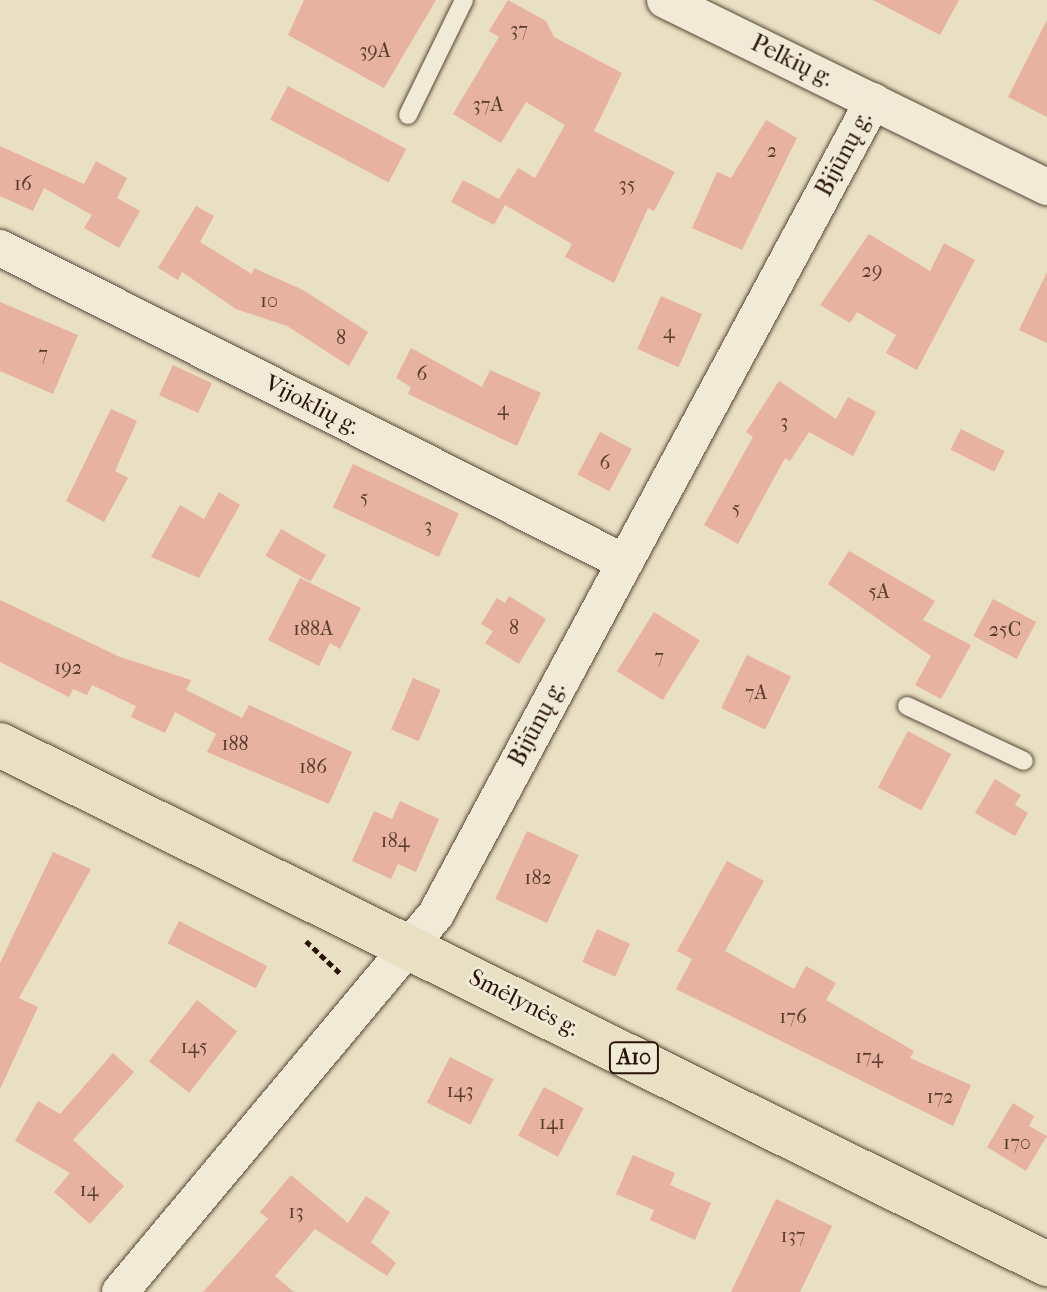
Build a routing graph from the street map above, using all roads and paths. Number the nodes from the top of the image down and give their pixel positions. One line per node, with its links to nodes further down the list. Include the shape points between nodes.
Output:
1 (464, 0): 4 (lane)
2 (665, 0): 3 (street, Pelkių g.)
3 (873, 101): 5 (street, Pelkių g.); 7 (street, Bijūnų g.)
4 (408, 115)
5 (1047, 187)
6 (0, 248): 7 (street, Vijoklių g.)
7 (624, 562): 11 (street, Bijūnų g., via 436,914)
8 (907, 706): 10 (lane)
9 (0, 745): 11 (highway, Smėlynės g. / A10)
10 (1024, 761)
11 (409, 946): 12 (highway, Smėlynės g. / A10); 13 (street, Bijūnų g.)
12 (1047, 1264)
13 (120, 1292)

